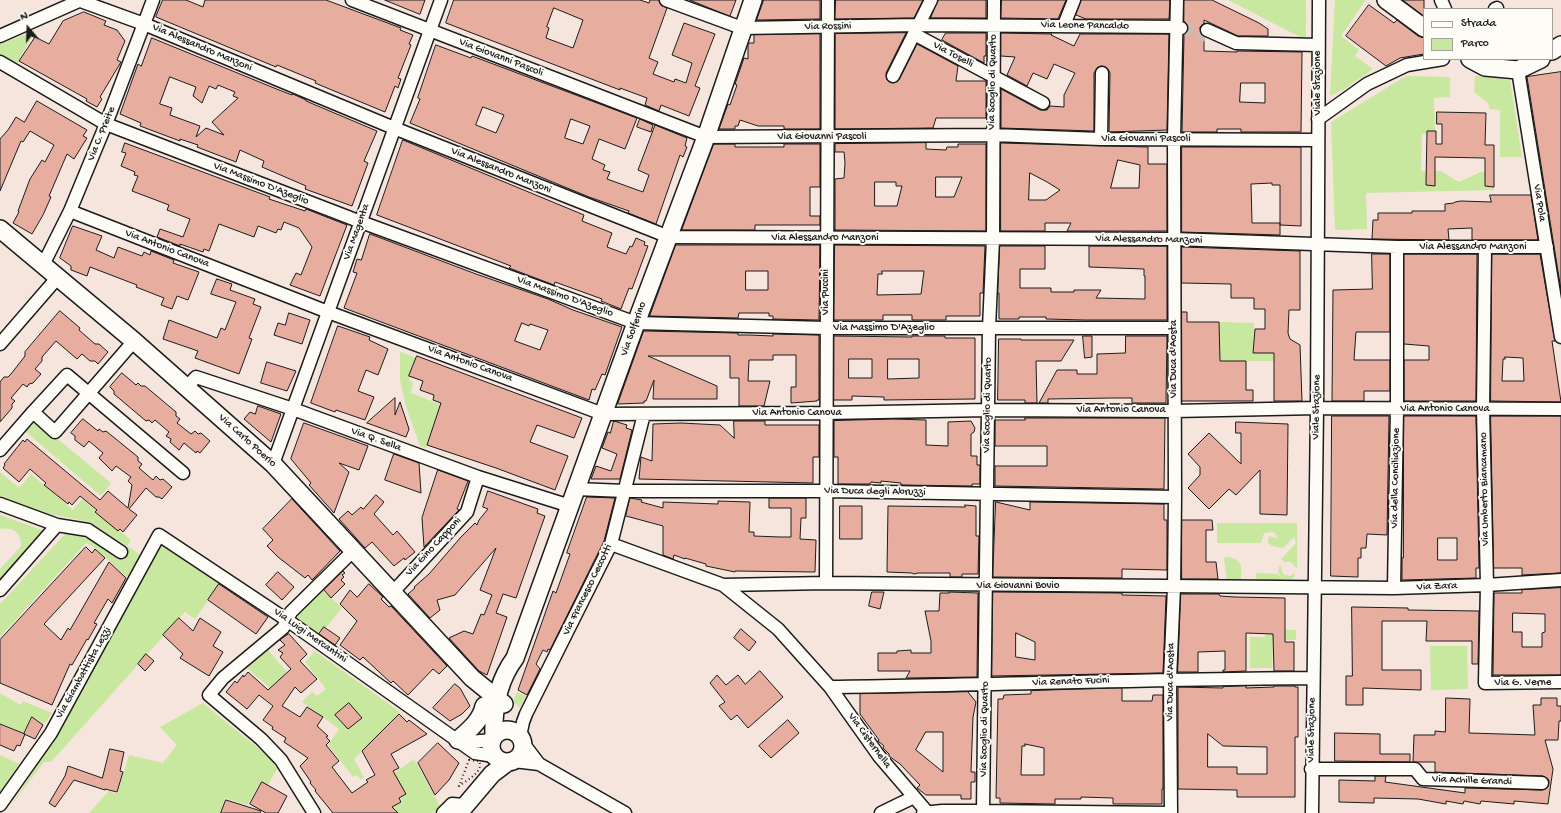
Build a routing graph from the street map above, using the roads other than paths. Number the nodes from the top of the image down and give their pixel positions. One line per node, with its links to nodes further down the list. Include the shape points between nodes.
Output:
1 (79, 0): 14 (street, Via Alessandro Manzoni); 24 (street)
2 (153, 0): 14 (street, Via C. Preite)
3 (352, 0): 22 (street, Via Giovanni Pascoli)
4 (441, 0): 22 (street, Via Magenta)
5 (666, 0): 20 (street, Via Rossini)
6 (753, 0): 20 (street, Via Solferino)
7 (828, 0): 18 (street, Via Puccini)
8 (931, 0): 21 (street)
9 (994, 0): 15 (street, Via Scoglio di Quarto)
10 (1074, 0): 17 (street)
11 (1177, 0): 16 (street, Via Duca d'Aosta)
12 (1319, 0): 25 (street, Viale Stazione)
13 (1386, 0): 19 (street)
14 (144, 24): 36 (street, Via C. Preite); 37 (street, Via Alessandro Manzoni)
15 (994, 25): 17 (street, Via Leone Pancaldo); 21 (street, Via Rossini); 33 (street, Via Scoglio di Quarto)
16 (1179, 25): 17 (street, Via Leone Pancaldo); 42 (street, Via Duca d'Aosta)
17 (1064, 26)
18 (829, 27): 20 (street, Via Rossini); 21 (street, Via Rossini); 39 (street, Via Puccini)
19 (1423, 27)
20 (742, 28): 40 (street, Via Solferino)
21 (916, 29): 32 (street); 33 (street, Via Toselli)
22 (430, 30): 37 (street, Via Magenta); 40 (street, Via Giovanni Pascoli)
23 (1207, 33): 25 (street, via 1236,43)
24 (0, 36)
25 (1318, 45): 35 (street, Viale Stazione)
26 (1437, 60): 35 (street, via 1407,65 1367,84)
27 (1472, 60): 30 (street, via 1485,66)
28 (1539, 60): 30 (street)
29 (0, 62): 36 (street, Via Massimo D'Azeglio)
30 (1518, 70): 53 (street, Via Pola)
31 (1102, 73): 41 (street)
32 (893, 76)
33 (993, 76): 34 (street, Via Toselli); 38 (street, Via Scoglio di Quarto)
34 (1043, 103)
35 (1318, 118): 43 (street, Viale Stazione)
36 (106, 124): 44 (street, Via C. Preite); 45 (street, Via Massimo D'Azeglio)
37 (394, 128): 45 (street, Via Magenta); 47 (street, Via Alessandro Manzoni)
38 (992, 135): 39 (street, Via Giovanni Pascoli); 41 (street, Via Giovanni Pascoli); 49 (street, Via Scoglio di Quarto)
39 (827, 136): 40 (street, Via Giovanni Pascoli); 48 (street, Via Puccini)
40 (706, 138): 47 (street, Via Solferino)
41 (1101, 139): 42 (street, Via Giovanni Pascoli)
42 (1174, 139): 43 (street, Via Giovanni Pascoli); 50 (street, Via Duca d'Aosta)
43 (1318, 140): 51 (street, Viale Stazione)
44 (70, 212): 55 (street, Via C. Preite); 57 (street, Via Antonio Canova)
45 (360, 222): 57 (street, Via Magenta); 58 (street, Via Massimo D'Azeglio)
46 (0, 228): 55 (street, Via Carlo Poerio)
47 (669, 237): 48 (street, Via Alessandro Manzoni); 58 (street, Via Solferino)
48 (826, 239): 49 (street, Via Alessandro Manzoni); 59 (street, Via Puccini)
49 (993, 239): 50 (street, Via Alessandro Manzoni); 60 (street, Via Scoglio di Quarto)
50 (1174, 240): 51 (street, Via Alessandro Manzoni); 61 (street, Via Duca d'Aosta)
51 (1318, 244): 52 (street, Via Alessandro Manzoni); 67 (street, Viale Stazione)
52 (1397, 247): 54 (street, Via Alessandro Manzoni); 68 (street, Via della Conciliazione)
53 (1546, 247): 54 (street, Via Alessandro Manzoni); 62 (street, Via Pola)
54 (1485, 248): 70 (street, Via Umberto Biancamano)
55 (43, 265): 56 (street, Via Carlo Poerio)
56 (58, 277): 63 (street, Via Carlo Poerio); 64 (street)
57 (328, 312): 69 (street, Via Magenta); 76 (street, Via Antonio Canova)
58 (636, 322): 59 (street, Via Massimo D'Azeglio); 76 (street, Via Solferino)
59 (826, 328): 60 (street, Via Massimo D'Azeglio); 75 (street, Via Puccini)
60 (989, 328): 61 (street, Via Massimo D'Azeglio); 71 (street, Via Scoglio di Quarto)
61 (1174, 328): 73 (street, Via Duca d'Aosta)
62 (1561, 337)
63 (134, 341): 65 (street, Via Carlo Poerio); 66 (street)
64 (1, 342)
65 (186, 387): 69 (street, Via Q. Sella, via 196,377); 79 (street, Via Carlo Poerio)
66 (89, 394): 74 (street, via 67,375); 74 (street, via 55,432); 80 (street)
67 (1317, 408): 68 (street, Via Antonio Canova); 73 (street, Via Antonio Canova); 100 (street, Viale Stazione)
68 (1397, 408): 70 (street, Via Antonio Canova); 101 (street, Via della Conciliazione)
69 (293, 409): 79 (street, Via Magenta); 81 (street, Via Q. Sella)
70 (1483, 409): 72 (street, Via Antonio Canova); 97 (street, Via Umberto Biancamano)
71 (988, 410): 73 (street, Via Antonio Canova); 75 (street, Via Antonio Canova); 85 (street, Via Scoglio di Quarto)
72 (1561, 410)
73 (1174, 411): 86 (street, Via Duca d'Aosta)
74 (33, 412): 78 (street)
75 (826, 413): 77 (street, Via Antonio Canova); 84 (street, Via Puccini)
76 (603, 414): 77 (street, Via Antonio Canova); 82 (street, Via Solferino)
77 (644, 414): 83 (street, Via Francesco Ceccotti)
78 (0, 450)
79 (273, 464): 92 (street, Via Carlo Poerio)
80 (182, 473)
81 (478, 477): 88 (street, Via Q. Sella); 103 (street, Via Gino Capponi, via 467,512)
82 (576, 489): 83 (street, Via Duca degli Abruzzi); 88 (street, Via Solferino)
83 (625, 491): 84 (street, Via Duca degli Abruzzi); 91 (street, Via Francesco Ceccotti)
84 (826, 491): 85 (street, Via Duca degli Abruzzi); 95 (street, Via Puccini)
85 (987, 494): 86 (street, Via Duca degli Abruzzi); 98 (street, Via Scoglio di Quarto)
86 (1175, 497): 99 (street, Via Duca d'Aosta)
87 (0, 504): 89 (street)
88 (570, 506): 111 (street, Via Solferino, via 515,658 515,674)
89 (57, 525): 93 (street, via 88,530); 102 (street)
90 (159, 535): 104 (street, Via Luigi Mercantini); 118 (street, Via Giambattista Lezzi, via 51,732)
91 (611, 544): 96 (street, Via Cisternella); 113 (street, Via Francesco Ceccotti, via 523,722)
92 (354, 550): 103 (street, Via Carlo Poerio); 104 (street, via 291,612)
93 (121, 552)
94 (1561, 580): 97 (street, Via Zara)
95 (826, 583): 96 (street, Via Giovanni Bovio); 98 (street, Via Giovanni Bovio)
96 (723, 584): 110 (street, Via Cisternella, via 778,629)
97 (1487, 585): 101 (street, Via Zara); 108 (street, Via Umberto Biancamano)
98 (986, 586): 99 (street, Via Giovanni Bovio); 109 (street, Via Scoglio di Quarto)
99 (1174, 587): 100 (street, Via Giovanni Bovio); 106 (street, Via Duca d'Aosta)
100 (1314, 588): 101 (street, Via Zara); 105 (street, Viale Stazione)
101 (1394, 588)
102 (0, 590)
103 (393, 592): 111 (street, Via Carlo Poerio)
104 (287, 620): 112 (street, Via Luigi Mercantini); 121 (street, via 283,628 223,678 209,696 261,739 281,760)
105 (1313, 678): 106 (street, Via Renato Fucini); 115 (street, Viale Stazione)
106 (1170, 679): 109 (street, Via Renato Fucini); 126 (street, Via Duca d'Aosta)
107 (1561, 682): 108 (street, Via G. Verne)
108 (1485, 683)
109 (985, 685): 110 (street, Via Renato Fucini); 120 (street, Via Scoglio di Quarto)
110 (830, 687): 117 (street, Via Cisternella, via 879,756)
111 (495, 703): 112 (street, Via Solferino); 113 (street, Via Carlo Poerio)
112 (458, 740): 113 (street, Via Luigi Mercantini, via 475,753)
113 (504, 745): 114 (street, Via Luigi Mercantini); 114 (street); 119 (street, via 492,774)
114 (539, 764): 123 (street)
115 (1312, 769): 116 (street, Via Achille Grandi, via 1415,769 1423,779); 127 (street, Viale Stazione)
116 (1542, 783)
117 (914, 797): 124 (street); 125 (street, Via Cisternella)
118 (0, 805)
119 (463, 807): 122 (street, via 452,804)
120 (983, 811): 125 (street, Via Cisternella); 126 (street, Via Cisternella)
121 (314, 813)
122 (443, 813)
123 (625, 813)
124 (881, 813)
125 (925, 813)
126 (1170, 813)
127 (1312, 813)

